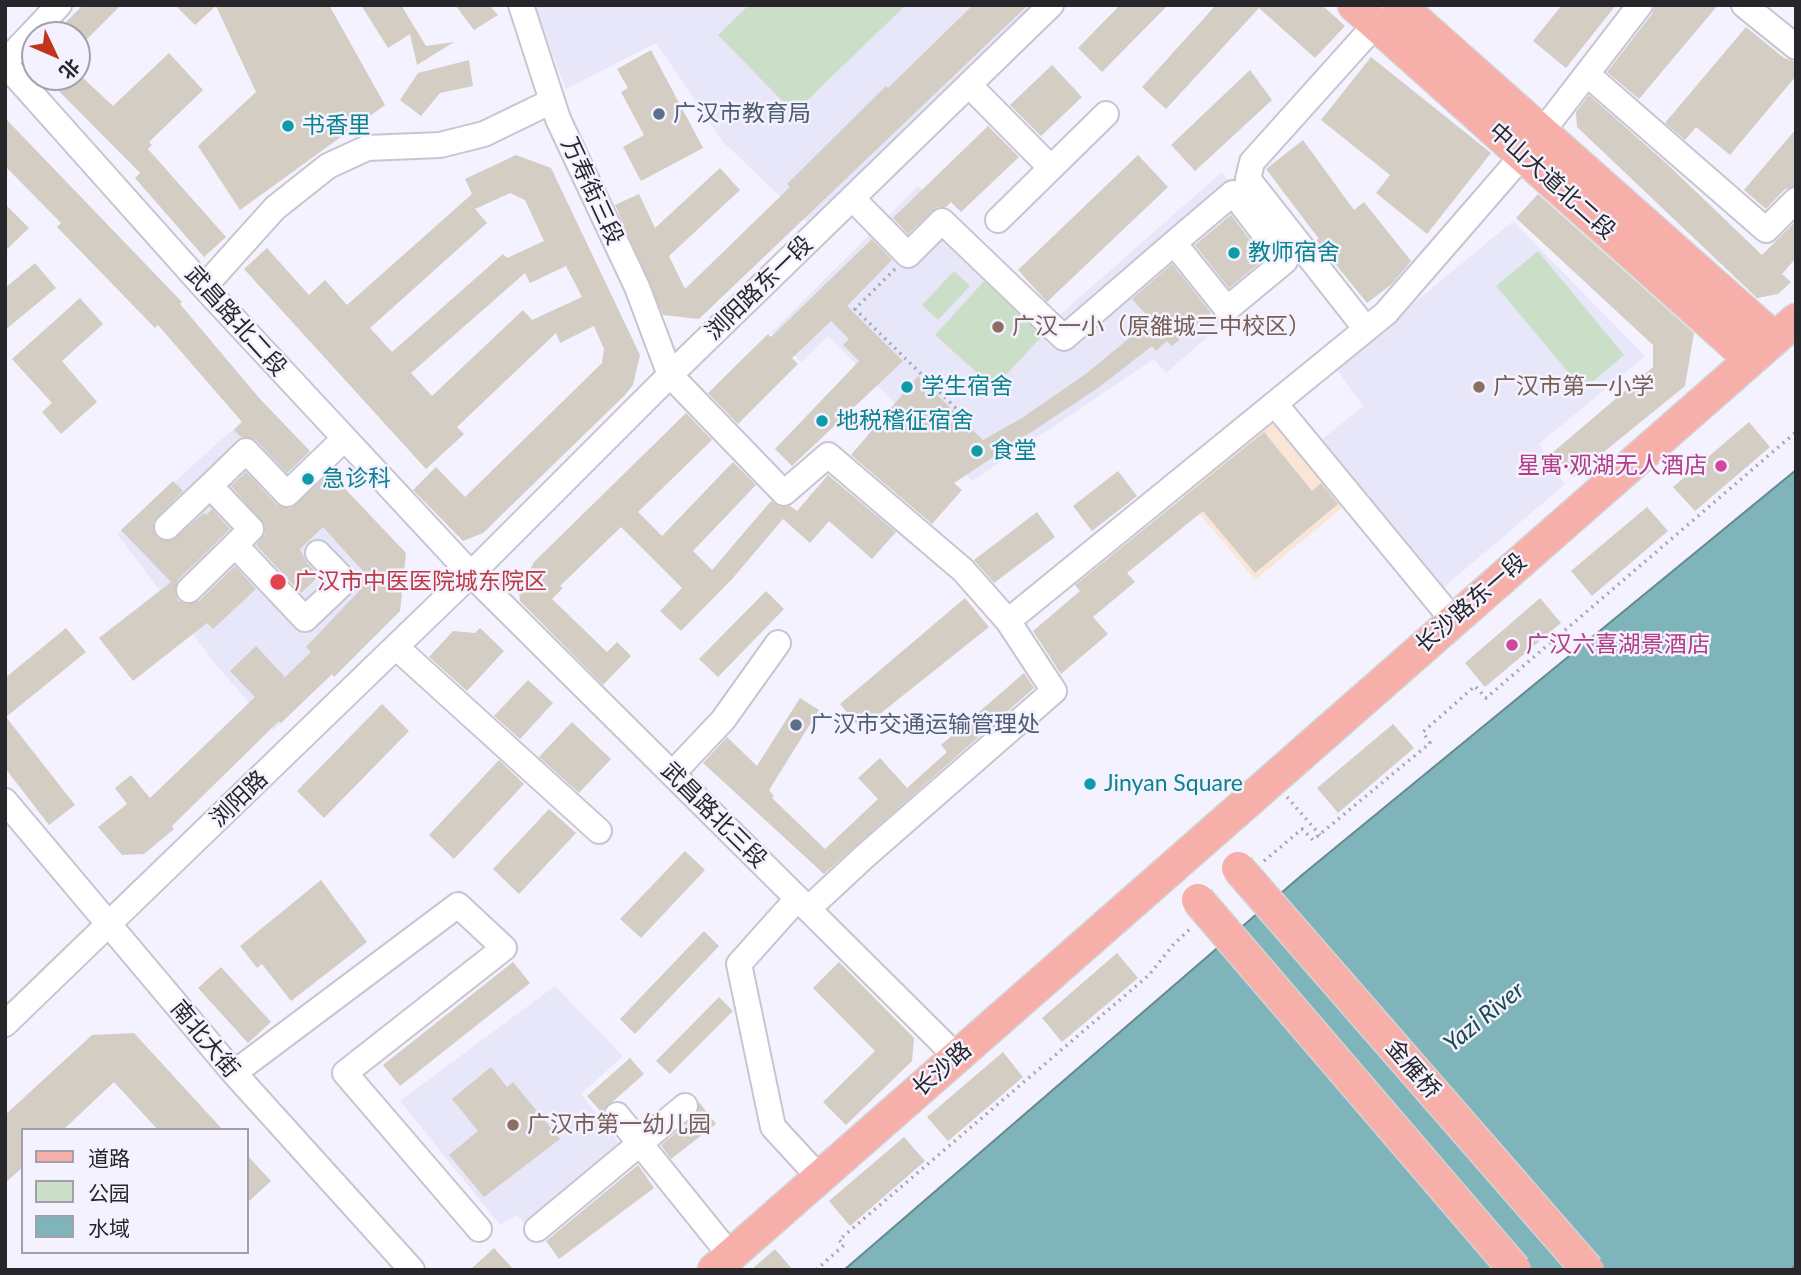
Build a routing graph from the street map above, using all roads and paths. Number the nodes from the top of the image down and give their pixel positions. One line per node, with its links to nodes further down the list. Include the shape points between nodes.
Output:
1 (59, 5): 8 (street)
2 (521, 5): 11 (street, 万寿街三段)
3 (1051, 5): 10 (street, 浏阳路东一段)
4 (1640, 5): 9 (street)
5 (1744, 5): 7 (street)
6 (1376, 12): 13 (main road, 中山大道北二段); 21 (street, via 1252,162 1248,179)
7 (1796, 47)
8 (5, 63): 20 (street, 武昌路北二段)
9 (1587, 74): 13 (street); 16 (street, via 1766,230)
10 (969, 85): 14 (street); 15 (street, 浏阳路东一段)
11 (552, 101): 20 (street, via 484,134 440,145 367,148 328,166 275,208); 24 (street, 万寿街三段, via 637,287)
12 (1106, 114): 14 (street)
13 (1533, 144): 21 (street, via 1386,313); 22 (main road, 中山大道北二段); 23 (main road, 中山大道北二段)
14 (1051, 168): 17 (street)
15 (852, 198): 19 (street); 24 (street, 浏阳路东一段)
16 (1796, 200)
17 (998, 220)
18 (1174, 243): 18 (street, via 1233,193 1285,261 1227,309); 19 (street, via 1063,338 942,221)
19 (908, 255): 26 (path, via 855,309)
20 (204, 287): 28 (street, 武昌路北二段)
21 (1366, 329): 25 (street)
22 (1785, 329): 23 (main road, 长沙路东一段)
23 (1749, 358): 35 (main road, 长沙路东一段)
24 (670, 375): 33 (street, 浏阳路东一段); 36 (street, via 784,493 828,455 963,570)
25 (1275, 404): 35 (street); 36 (street)
26 (974, 426)
27 (1796, 432): 44 (path, via 1486,698 1475,686 1423,732 1430,743)
28 (344, 439): 29 (street, via 288,494 246,451); 33 (street, 武昌路北二段)
29 (210, 486): 30 (street); 31 (street, via 251,529)
30 (167, 527)
31 (235, 545): 32 (street, via 305,619 345,581); 34 (street)
32 (318, 553)
33 (471, 574): 38 (street, 浏阳路); 39 (street, 武昌路北三段)
34 (189, 590)
35 (1452, 620): 40 (main road, 长沙路东一段)
36 (1008, 621): 47 (street, via 1054,691 865,856)
37 (778, 643): 39 (street, via 723,720)
38 (396, 646): 42 (street); 49 (street, 浏阳路)
39 (672, 774): 47 (street, 武昌路北三段)
40 (1271, 779): 43 (main road, 长沙路东一段); 44 (path)
41 (5, 801): 49 (street, 南北大街)
42 (599, 831)
43 (1209, 834): 45 (main road, 金雁桥); 46 (main road, 长沙路东一段)
44 (1320, 835): 45 (path, via 1313,840 1302,829)
45 (1249, 866): 63 (main road, 金雁桥, bridge)
46 (1171, 870): 48 (main road); 51 (main road, 长沙路)
47 (803, 904): 51 (street, 武昌路北三段); 56 (street, via 738,964 774,1127)
48 (1195, 914): 61 (path, via 1149,975 839,1240 844,1245); 62 (main road, bridge)
49 (110, 925): 50 (street, 浏阳路); 52 (street, 南北大街)
50 (5, 1024)
51 (956, 1056): 56 (main road, 长沙路)
52 (234, 1073): 57 (street, via 457,905 504,948 345,1073); 60 (street, 南北大街)
53 (685, 1106): 55 (street)
54 (617, 1115): 55 (street)
55 (640, 1143): 58 (street); 59 (street)
56 (819, 1177): 59 (main road, 长沙路)
57 (479, 1229)
58 (537, 1229)
59 (722, 1262)
60 (412, 1270)
61 (816, 1270)
62 (1515, 1270)
63 (1588, 1270)

